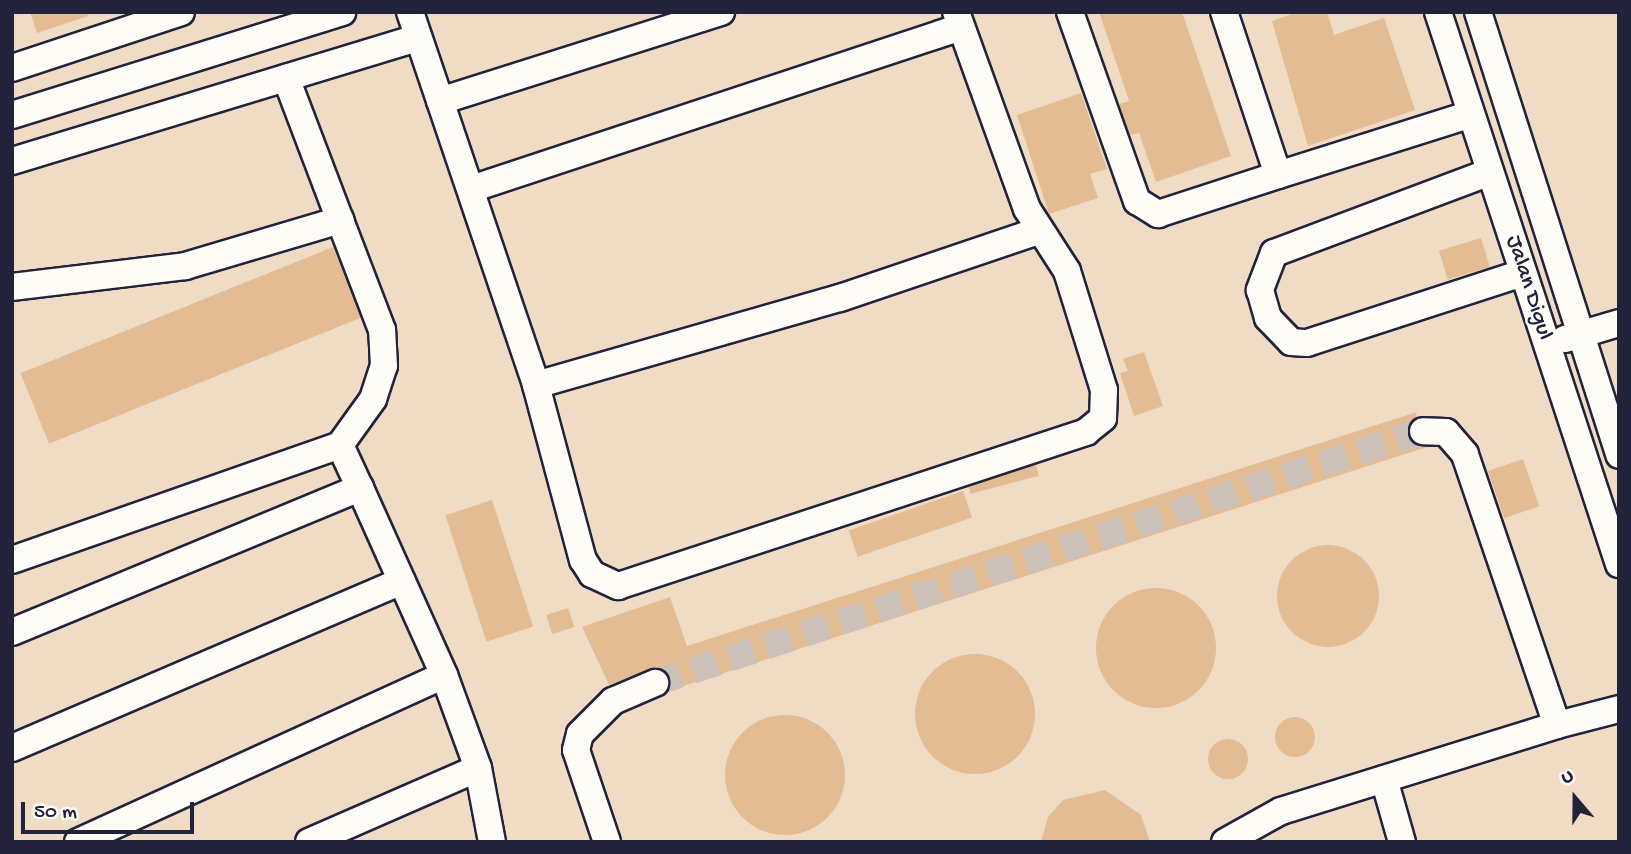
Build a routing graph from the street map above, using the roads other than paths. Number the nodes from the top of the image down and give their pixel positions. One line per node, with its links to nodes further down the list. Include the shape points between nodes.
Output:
1 (181, 12): 11 (street)
2 (342, 12): 15 (street)
3 (410, 12): 10 (street)
4 (721, 12): 13 (street)
5 (1070, 12): 18 (street, via 1143,210 1178,210)
6 (1224, 12): 18 (street)
7 (1438, 12): 14 (street, Jalan Digul)
8 (1478, 12): 25 (street)
9 (959, 20): 19 (street); 21 (street)
10 (418, 38): 12 (street); 13 (street)
11 (12, 68)
12 (286, 78): 16 (street); 20 (street)
13 (440, 101): 19 (street)
14 (1471, 114): 17 (street, Jalan Digul); 18 (street)
15 (12, 115)
16 (12, 161)
17 (1490, 172): 22 (street, Jalan Digul); 22 (street, via 1274,253 1260,290 1268,318 1291,342 1307,343)
18 (1278, 175)
19 (471, 189): 27 (street)
20 (340, 220): 23 (street, via 185,266); 29 (street, via 382,330 384,366 373,399)
21 (1038, 231): 27 (street, via 840,298); 27 (street, via 1067,271 1100,377 1105,411 1095,428 657,576 618,586 592,574 583,560)
22 (1523, 273): 26 (street, Jalan Digul)
23 (12, 287)
24 (1619, 323): 25 (street)
25 (1580, 334): 26 (street); 30 (street)
26 (1547, 344): 33 (street, Jalan Digul)
27 (536, 385)
28 (1423, 431): 39 (street, via 1446,432 1465,454)
29 (340, 444): 31 (street); 32 (street)
30 (1619, 455)
31 (360, 488): 34 (street); 35 (street)
32 (12, 560)
33 (1619, 564)
34 (402, 581): 36 (street); 40 (street)
35 (12, 632)
36 (444, 675): 41 (street); 43 (street)
37 (655, 683): 46 (street, via 613,701 580,733 576,750)
38 (1618, 707): 39 (street)
39 (1557, 726): 42 (street)
40 (12, 748)
41 (478, 768): 44 (street); 45 (street)
42 (1384, 779): 47 (street, via 1251,822); 48 (street)
43 (78, 842)
44 (309, 842)
45 (492, 842)
46 (607, 842)
47 (1225, 842)
48 (1402, 842)

